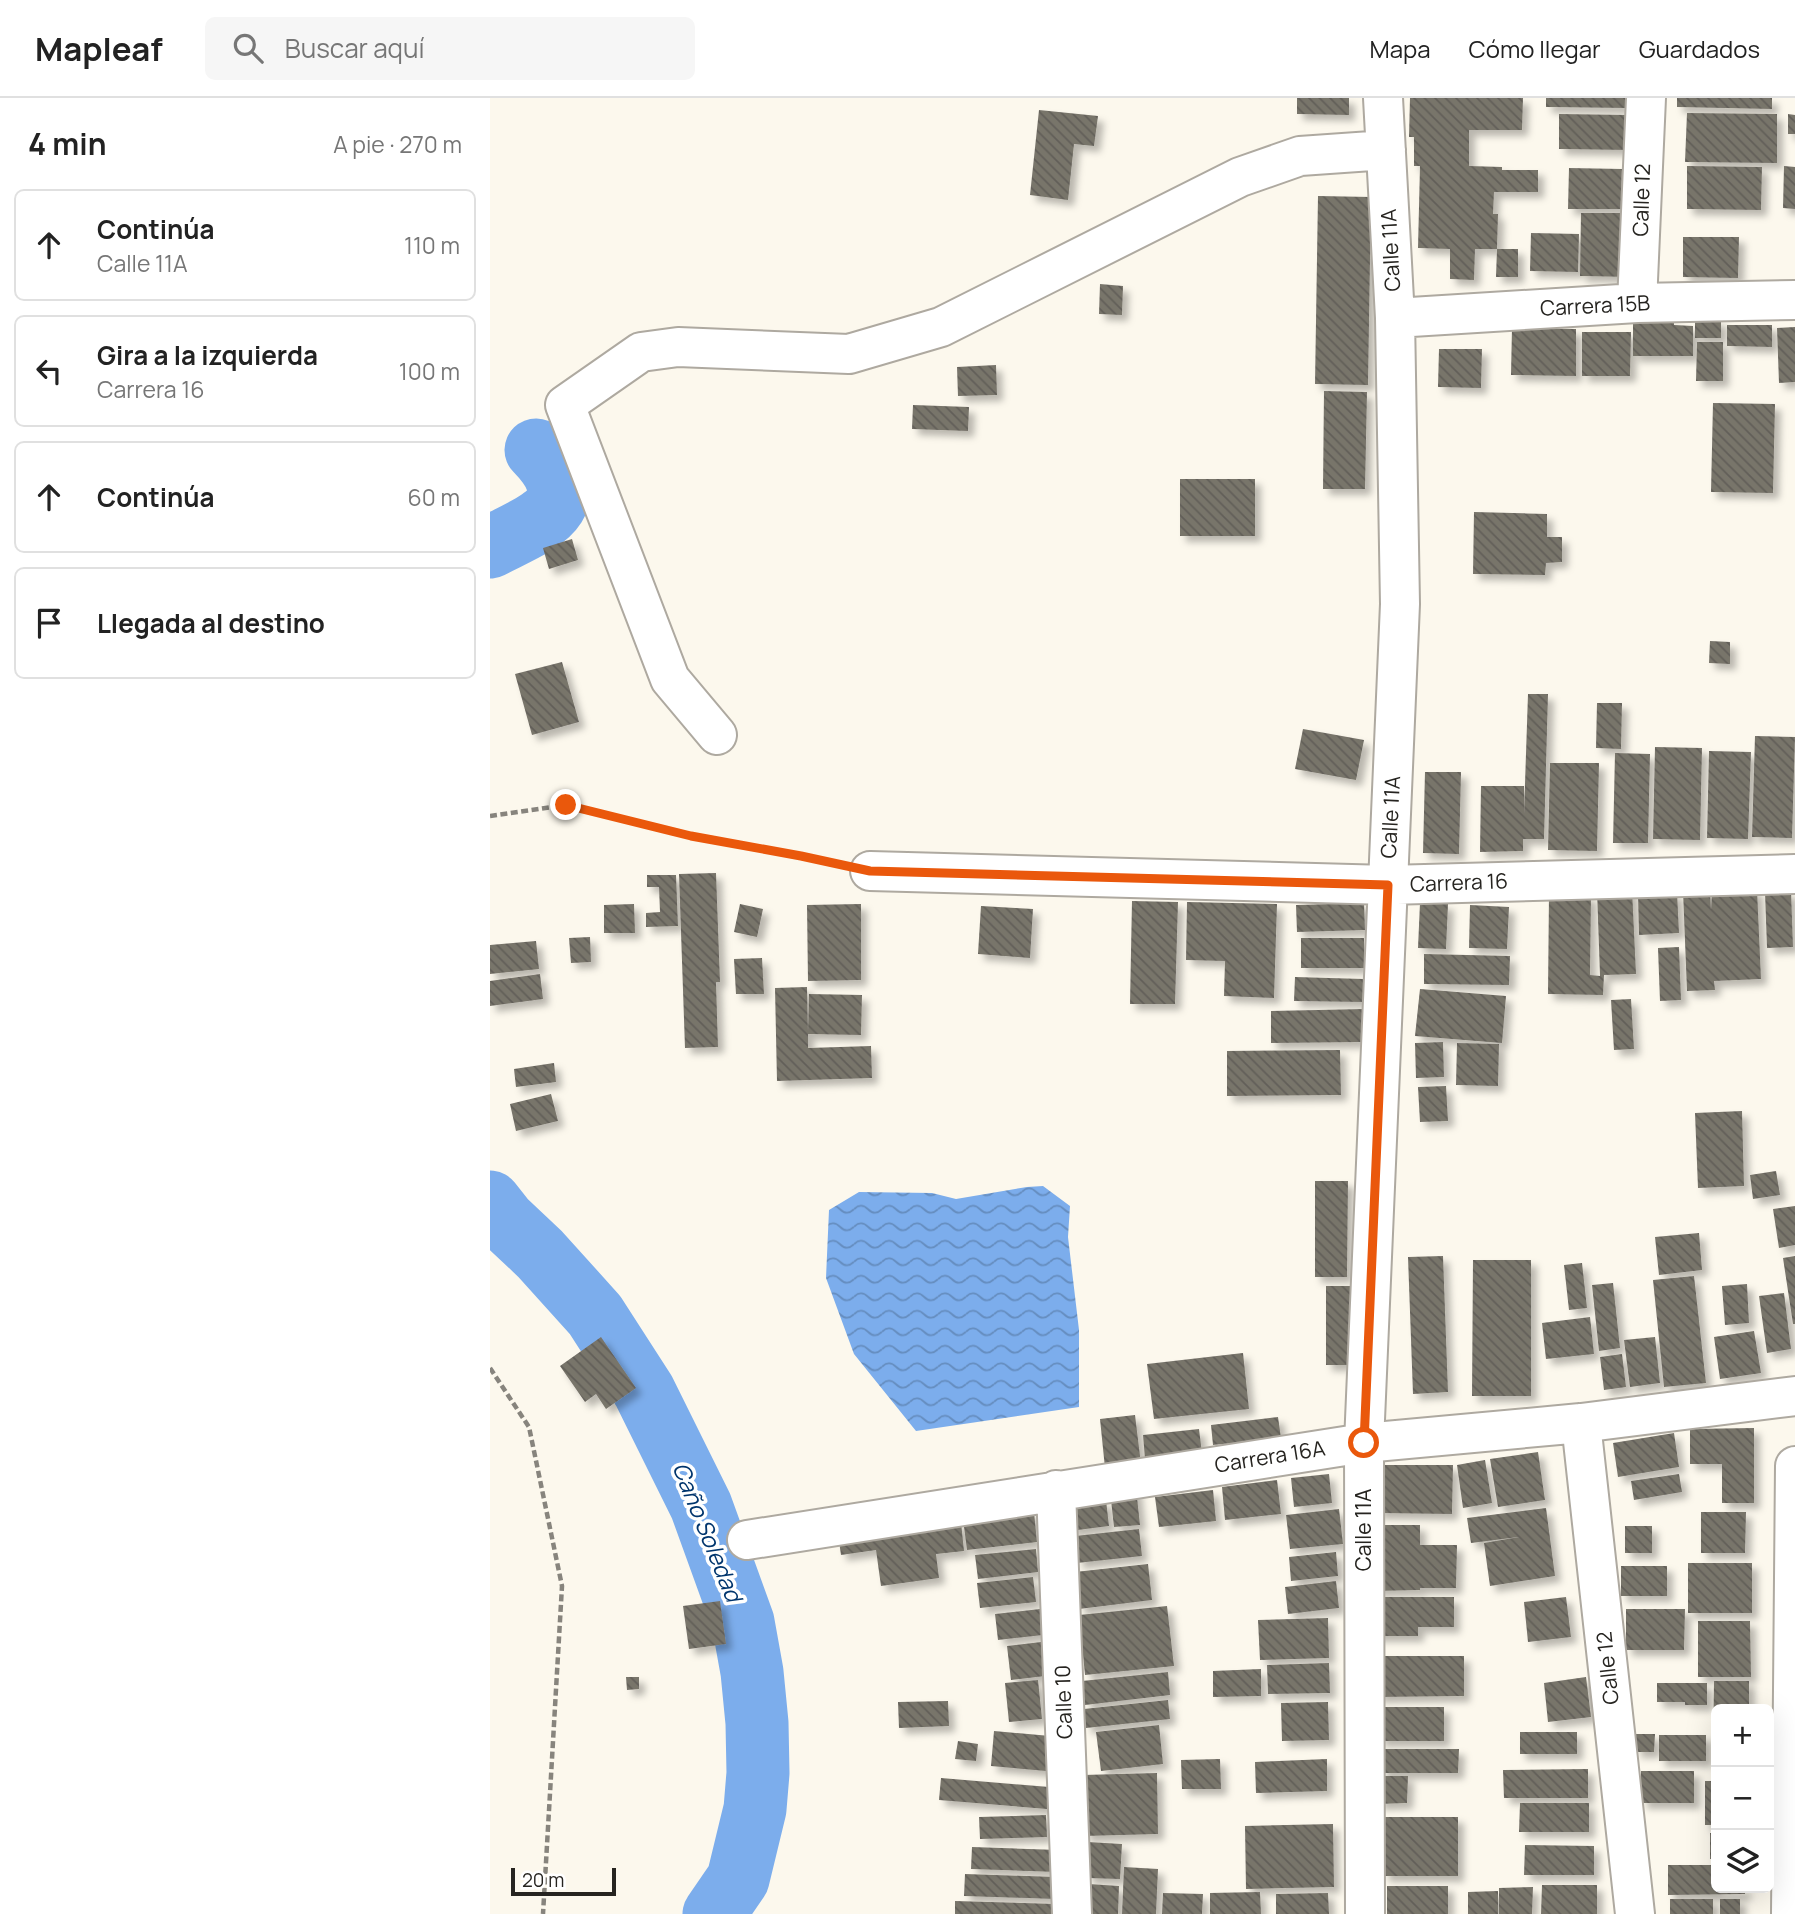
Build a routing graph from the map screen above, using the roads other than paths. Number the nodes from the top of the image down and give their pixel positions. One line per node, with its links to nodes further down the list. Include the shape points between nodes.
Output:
1 (1382, 98): 3 (street, Calle 11A)
2 (1646, 98): 5 (street, Calle 12)
3 (1385, 149): 6 (street, Calle 11A); 7 (street, via 1300,156 1240,177 941,327 849,354 678,347 641,352 565,405 670,679)
4 (1795, 300): 5 (street, Carrera 15B)
5 (1637, 303): 6 (street, Carrera 15B)
6 (1395, 318): 10 (street, Calle 11A, via 1400,604)
7 (717, 735)
8 (870, 871): 10 (street, Carrera 16)
9 (1795, 874): 10 (street, Carrera 16)
10 (1388, 885): 13 (street, Calle 11A)
11 (1795, 1396): 12 (street, Carrera 16A)
12 (1581, 1423): 13 (street, Carrera 16A); 19 (street, Calle 12)
13 (1364, 1443): 15 (street, Carrera 16A); 18 (street, Calle 11A)
14 (1795, 1466): 20 (street)
15 (1056, 1490): 16 (street, Carrera 16A); 17 (street, Calle 10)
16 (747, 1540)
17 (1072, 1914)
18 (1365, 1914)
19 (1635, 1914)
20 (1791, 1914)

